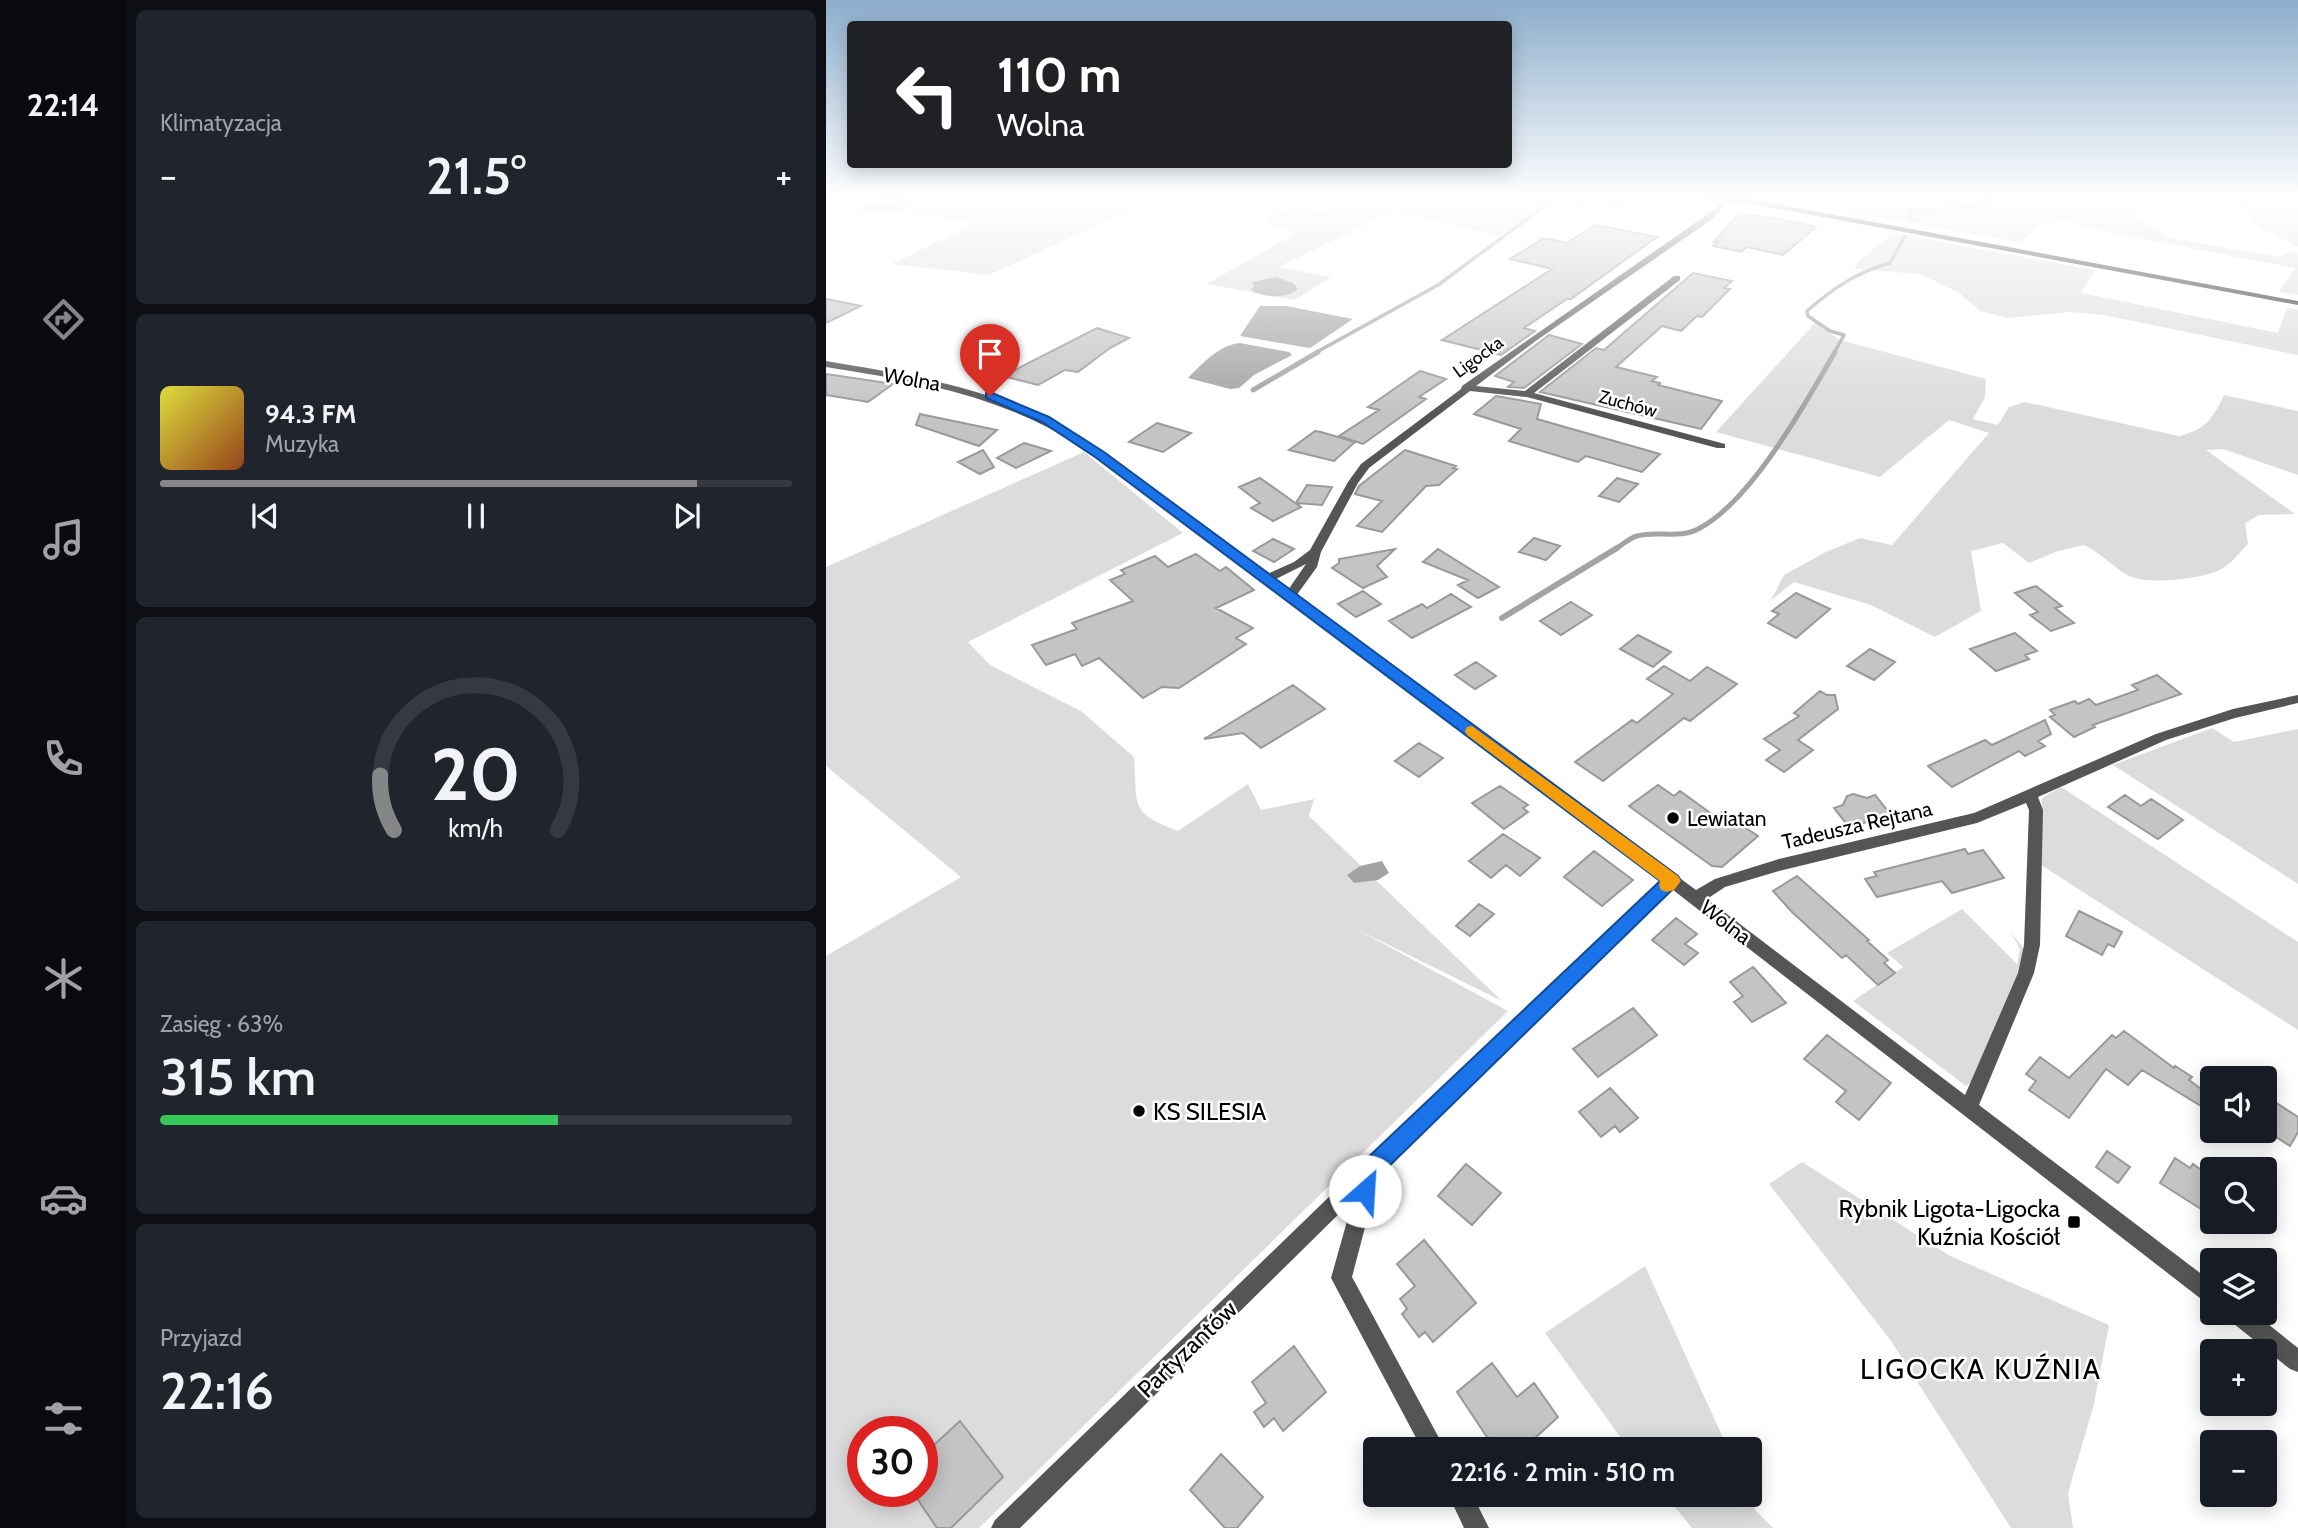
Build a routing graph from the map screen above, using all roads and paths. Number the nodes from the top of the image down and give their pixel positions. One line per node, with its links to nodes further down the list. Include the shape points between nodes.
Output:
1 (1632, 270): 6 (street, Ligocka)
2 (2128, 270): 4 (main road)
3 (1677, 278): 7 (street)
4 (2298, 303)
5 (826, 364): 10 (street, Wolna, via 960,388 1031,412 1077,439)
6 (1465, 388): 7 (street, Zuchów); 9 (street, Ligocka, via 1360,471)
7 (1527, 394): 8 (street, Zuchów)
8 (1721, 446)
9 (1315, 552): 10 (street, Ligocka); 11 (street, Ligocka, via 1311,567)
10 (1268, 578): 11 (street, Wolna)
11 (1291, 595): 14 (street, Wolna)
12 (2298, 699): 13 (street, Tadeusza Rejtana, via 2161,737)
13 (2030, 796): 15 (street, Tadeusza Rejtana, via 1977,818 1720,883); 16 (street, via 2036,810 2032,945)
14 (1672, 881): 15 (street, Wolna); 17 (street, Partyzantów)
15 (1696, 898): 16 (street, Wolna)
16 (1968, 1110): 18 (street, Wolna)
17 (1371, 1169): 21 (street, via 1341,1278); 23 (street, Partyzantów)
18 (2200, 1286)
19 (2252, 1325): 20 (street)
20 (2298, 1361)
21 (1427, 1437)
22 (1466, 1507): 24 (street)
23 (1003, 1528)
24 (1477, 1528)

